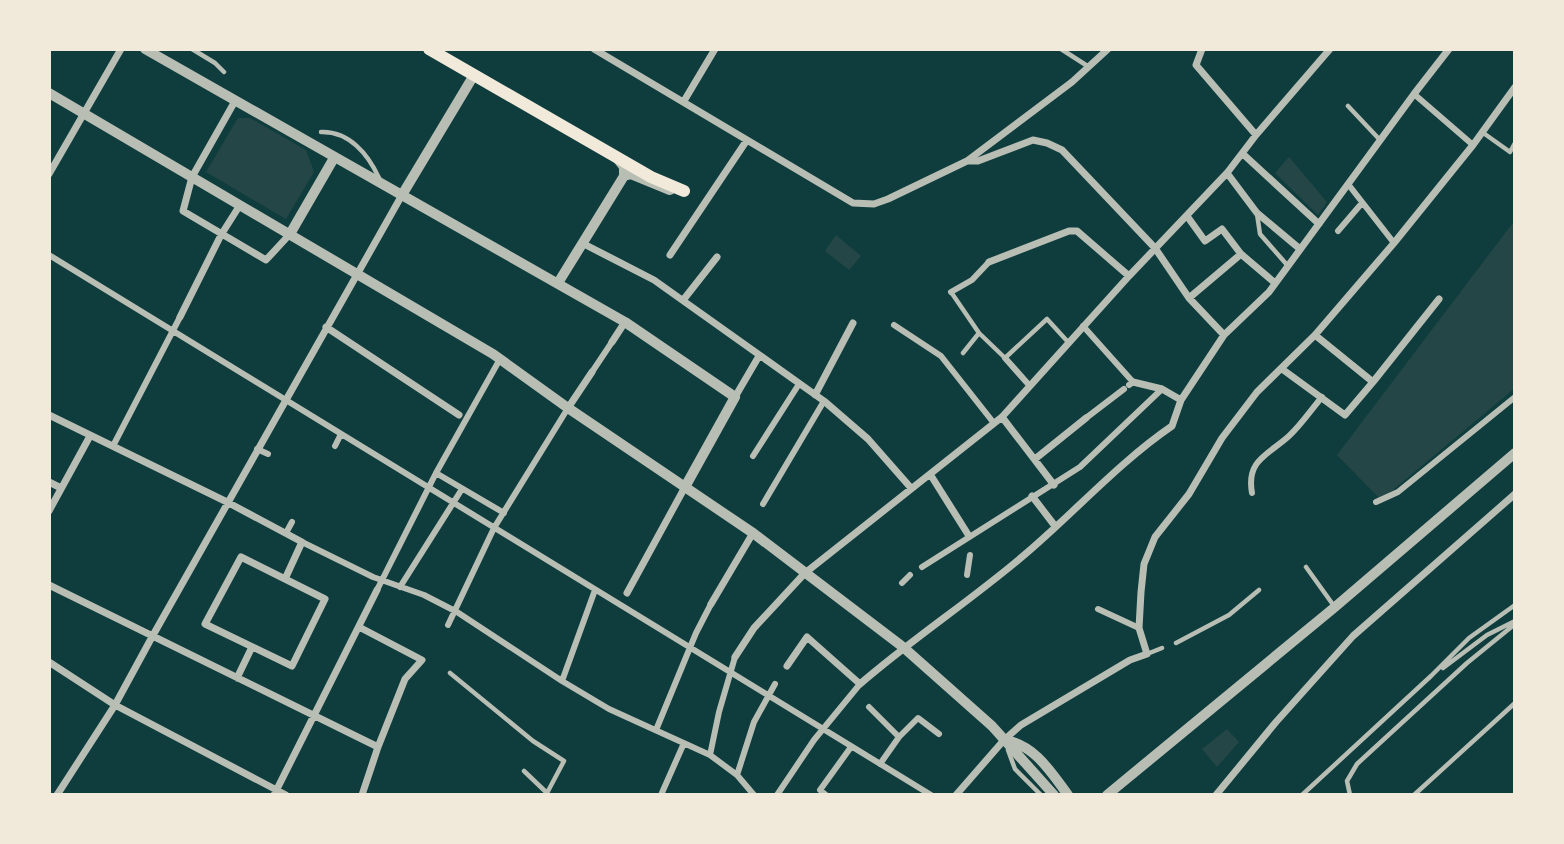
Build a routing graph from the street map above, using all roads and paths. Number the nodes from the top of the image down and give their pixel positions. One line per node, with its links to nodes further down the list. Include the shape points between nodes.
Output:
1 (121, 49): 21 (street)
2 (145, 49): 19 (street)
3 (192, 49): 13 (lane)
4 (429, 49): 14 (main road)
5 (594, 49): 18 (street)
6 (715, 49): 18 (street)
7 (1060, 49): 12 (lane)
8 (1108, 49): 12 (street)
9 (1202, 49): 24 (street, via 1196,65)
10 (1330, 49): 24 (street)
11 (1447, 52): 17 (street)
12 (1089, 67): 32 (street)
13 (224, 72)
14 (474, 75): 30 (main road); 40 (street)
15 (1515, 88): 23 (street)
16 (49, 93): 21 (street)
17 (1414, 94): 26 (street); 28 (street)
18 (684, 101): 25 (street)
19 (235, 102): 31 (street); 36 (street)
20 (1348, 106): 26 (lane)
21 (84, 114): 34 (street); 36 (street)
22 (321, 132): 38 (lane, via 333,131 361,148)
23 (1482, 132): 27 (lane, via 1510,152); 28 (street)
24 (1255, 135): 29 (street)
25 (747, 140): 32 (street, via 853,202 874,204 888,199); 54 (street)
26 (1381, 141): 37 (street)
27 (1515, 143)
28 (1473, 145): 50 (street)
29 (1243, 154): 33 (street); 45 (street)
30 (614, 156): 35 (street, via 624,167); 39 (main road)
31 (334, 158): 38 (street); 47 (street)
32 (967, 161): 51 (street, via 1033,140 1047,143 1062,150)
33 (1227, 173): 43 (street); 44 (street)
34 (49, 174)
35 (624, 176): 39 (street, via 631,174); 49 (street)
36 (192, 177): 42 (street); 48 (street, via 183,211)
37 (1348, 184): 41 (street); 45 (street)
38 (383, 186): 40 (street)
39 (684, 191)
40 (402, 195): 59 (street); 61 (street)
41 (1362, 203): 46 (street); 50 (street)
42 (240, 205): 47 (street); 48 (street)
43 (1257, 214): 52 (street); 58 (lane, via 1260,234)
44 (1186, 216): 51 (street); 53 (street, via 1205,241 1222,229)
45 (1319, 224): 52 (street)
46 (1338, 231)
47 (290, 234): 48 (street, via 266,260); 59 (street)
48 (221, 235): 67 (street)
49 (582, 243): 61 (street); 65 (street)
50 (1394, 243): 76 (street)
51 (1155, 248): 60 (street); 64 (street)
52 (1300, 249): 58 (street)
53 (1241, 254): 62 (street); 64 (street)
54 (670, 255)
55 (49, 256): 73 (street)
56 (717, 257): 65 (street)
57 (989, 262): 60 (street, via 1077,231); 63 (street, via 972,280)
58 (1288, 266): 62 (street)
59 (356, 273): 72 (street); 81 (street)
60 (1129, 276): 71 (street)
61 (558, 283): 68 (street)
62 (1275, 283): 75 (street)
63 (951, 292): 74 (lane)
64 (1189, 298): 75 (street)
65 (684, 299): 80 (street)
66 (1438, 299): 85 (street)
67 (180, 317): 73 (street)
68 (625, 323): 77 (street); 91 (street)
69 (853, 323): 90 (street)
70 (894, 325): 102 (street, via 941,356)
71 (1083, 326): 78 (street); 88 (street)
72 (326, 327): 94 (street); 99 (street)
73 (172, 332): 94 (street); 105 (street)
74 (979, 333): 79 (lane); 82 (lane)
75 (1224, 335): 95 (street)
76 (1315, 335): 83 (street); 85 (street)
77 (612, 342): 84 (street)
78 (1068, 342): 82 (lane, via 1047,318); 87 (street)
79 (963, 353)
80 (760, 356): 86 (street); 91 (street)
81 (496, 357): 97 (street); 112 (street)
82 (1005, 358): 87 (street)
83 (1282, 369): 92 (street); 164 (street, via 1257,392 1222,438 1189,494 1155,537 1144,565)
84 (592, 372): 97 (street)
85 (1373, 382): 92 (street, via 1345,415)
86 (799, 384): 90 (street); 110 (street)
87 (1030, 385): 100 (street)
88 (1129, 385): 89 (street); 101 (street)
89 (1162, 389): 95 (street); 116 (street, via 1080,467)
90 (815, 395): 96 (street)
91 (735, 397): 117 (street)
92 (1322, 397): 121 (street, via 1290,435 1259,459 1249,478)
93 (1515, 397): 127 (street, via 1398,492)
94 (285, 400): 103 (street); 107 (street)
95 (1181, 400): 134 (street, via 1172,426)
96 (824, 401): 119 (street, via 868,439); 129 (street)
97 (568, 408): 117 (street); 132 (street)
98 (49, 415): 104 (street)
99 (459, 415)
100 (1002, 417): 102 (street); 111 (street)
101 (1086, 418): 111 (street)
102 (993, 422): 113 (street)
103 (341, 434): 106 (street); 115 (street)
104 (90, 436): 105 (street); 118 (street)
105 (113, 446): 126 (street)
106 (335, 446)
107 (257, 449): 109 (street); 126 (street)
108 (1515, 453): 158 (street)
109 (268, 454)
110 (752, 456)
111 (1035, 459): 116 (street)
112 (436, 473): 115 (street); 120 (street)
113 (930, 474): 119 (street); 138 (street)
114 (49, 482): 118 (street)
115 (425, 485): 128 (street); 147 (street)
116 (1054, 485): 123 (street)
117 (685, 487): 137 (street); 154 (street)
118 (61, 488): 124 (street); 130 (street)
119 (911, 488): 143 (street)
120 (462, 489): 125 (street); 128 (street)
121 (1252, 493)
122 (1515, 494): 214 (street, via 1353,636)
123 (1032, 496): 134 (street); 138 (street)
124 (49, 498)
125 (478, 498): 131 (street); 132 (street)
126 (227, 502): 136 (street); 165 (street)
127 (1376, 502)
128 (453, 503): 131 (street); 150 (street)
129 (763, 503)
130 (49, 511)
131 (470, 513): 135 (street)
132 (503, 513): 135 (street)
133 (292, 522): 136 (street)
134 (1055, 526): 168 (street, via 961,606)
135 (497, 530): 152 (street); 160 (street)
136 (286, 533): 139 (street)
137 (753, 533): 143 (street); 155 (street)
138 (969, 536): 141 (street)
139 (302, 542): 146 (street); 147 (street)
140 (970, 555): 145 (street)
141 (922, 567)
142 (1306, 568): 158 (lane)
143 (805, 573): 168 (street); 172 (street, via 754,628)
144 (910, 575): 148 (street)
145 (967, 575)
146 (285, 579): 167 (street, via 325,599 292,666); 167 (street, via 241,557 205,624)
147 (381, 580): 150 (street); 151 (street)
148 (902, 583)
149 (49, 585): 165 (street)
150 (400, 587): 160 (street)
151 (377, 590): 163 (street)
152 (595, 590): 156 (street); 179 (street)
153 (1259, 590): 166 (lane, via 1230,615)
154 (627, 593): 156 (street)
155 (711, 604): 170 (street)
156 (621, 605): 170 (street)
157 (1515, 605): 177 (lane, via 1469,638)
158 (1335, 607): 213 (street)
159 (1098, 609): 164 (street)
160 (455, 611): 162 (street); 179 (street)
161 (1515, 623): 177 (lane, via 1487,635); 216 (lane, via 1357,764 1347,780)
162 (448, 625)
163 (359, 627): 186 (street); 193 (street, via 424,661 405,679)
164 (1139, 628): 171 (street)
165 (152, 637): 178 (street); 184 (street)
166 (1176, 643)
167 (252, 647): 178 (street)
168 (903, 647): 181 (street); 191 (street)
169 (1161, 648): 171 (lane)
170 (690, 649): 176 (street); 188 (street)
171 (1147, 654): 191 (street, via 1028,720)
172 (735, 657): 176 (street)
173 (49, 662): 184 (street)
174 (787, 666): 181 (street, via 807,637)
175 (450, 673): 197 (lane, via 564,761 547,793)
176 (730, 673): 182 (street); 195 (street)
177 (1431, 676): 215 (lane)
178 (237, 678): 186 (street)
179 (562, 681): 188 (street)
180 (775, 684): 182 (street)
181 (860, 687): 187 (street)
182 (768, 696): 187 (street); 198 (street)
183 (1515, 703): 217 (lane)
184 (115, 705): 200 (street); 202 (street)
185 (869, 707): 190 (street)
186 (314, 715): 193 (street); 200 (street)
187 (824, 729): 194 (street); 207 (street)
188 (656, 730): 192 (street)
189 (939, 734): 190 (street, via 918,718)
190 (899, 737): 196 (street)
191 (1004, 740): 209 (street); 210 (lane, via 1015,769); 211 (street); 212 (street, via 1024,745 1047,765)
192 (684, 743): 195 (street); 199 (street)
193 (378, 747): 204 (street)
194 (851, 747): 196 (street); 201 (street)
195 (710, 755): 198 (street)
196 (880, 764): 208 (street)
197 (524, 771)
198 (737, 775): 206 (street)
199 (662, 792): 205 (street)
200 (275, 793): 203 (street)
201 (820, 793)
202 (57, 795)
203 (286, 795)
204 (362, 795)
205 (671, 795)
206 (754, 795)
207 (777, 795)
208 (931, 795)
209 (956, 795)
210 (1041, 795)
211 (1054, 795)
212 (1068, 795)
213 (1107, 795)
214 (1216, 795)
215 (1302, 795)
216 (1350, 795)
217 (1413, 795)

